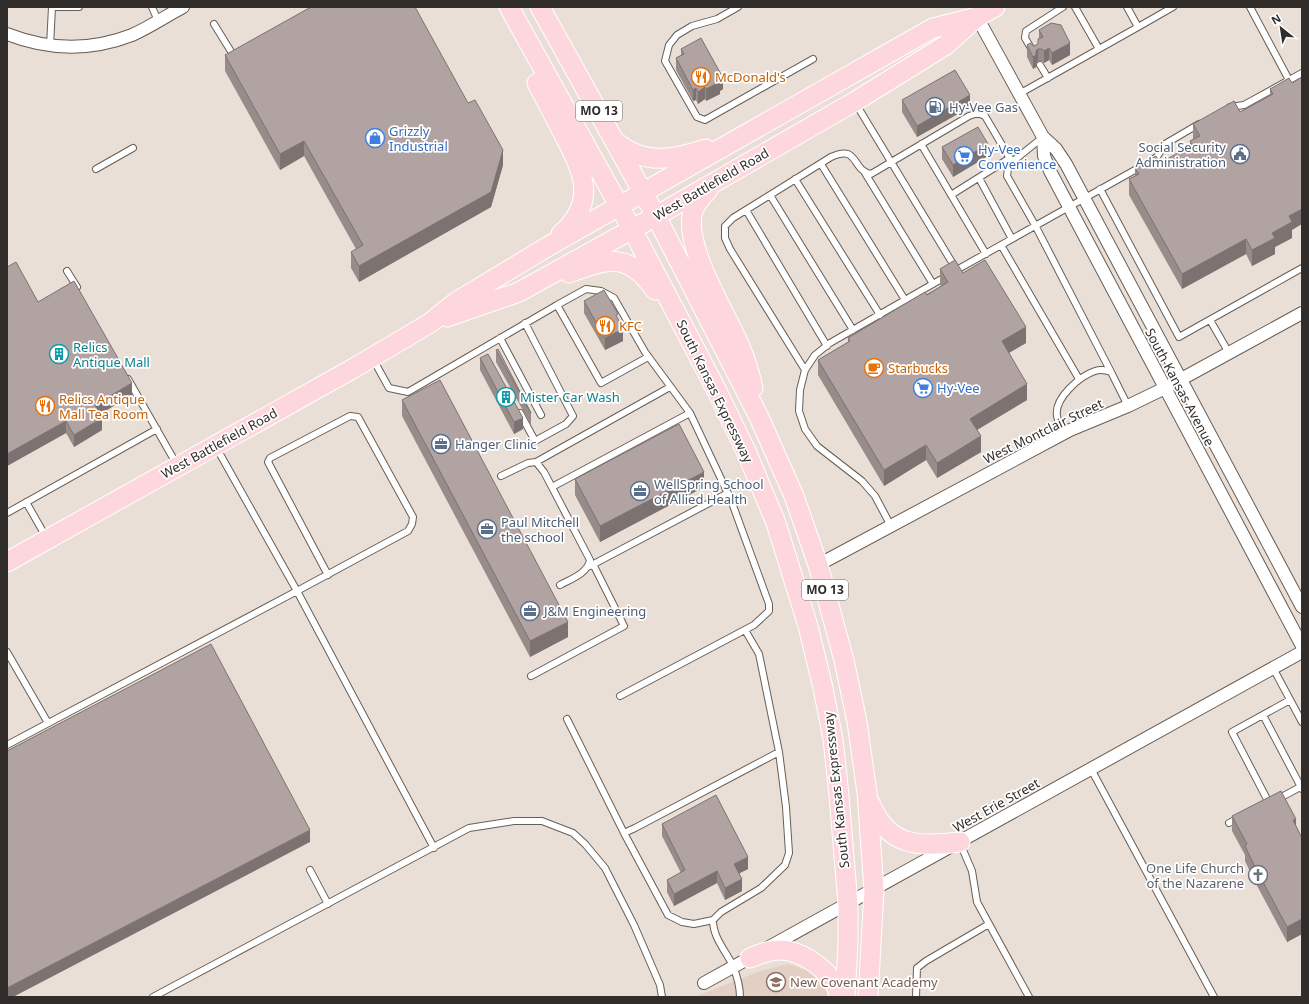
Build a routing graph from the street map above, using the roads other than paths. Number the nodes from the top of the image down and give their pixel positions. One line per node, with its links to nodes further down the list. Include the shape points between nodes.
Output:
1 (79, 7): 18 (lane, via 52,8)
2 (152, 7): 14 (lane)
3 (183, 7): 14 (street)
4 (509, 7): 49 (main road, South Kansas Expressway / MO 13); 57 (main road, via 524,55 578,161 584,183 583,200 577,215)
5 (540, 7): 33 (main road, South Kansas Expressway / MO 13)
6 (738, 7): 22 (lane, via 717,19 692,26 677,35 669,45 665,61 697,117 704,120)
7 (996, 7): 13 (main road, West Battlefield Road)
8 (1063, 7): 20 (lane, via 1026,31 1025,38)
9 (1075, 7): 19 (lane)
10 (1127, 7): 16 (lane)
11 (1173, 7): 16 (lane)
12 (1250, 7): 26 (lane)
13 (977, 18): 27 (street, South Kansas Avenue); 28 (main road, West Battlefield Road, via 946,46); 31 (main road, West Battlefield Road, via 933,28)
14 (158, 21): 18 (street, via 115,41 81,47)
15 (214, 24): 21 (lane)
16 (1138, 27): 19 (lane)
17 (7, 34): 18 (street)
18 (50, 46)
19 (1099, 49): 25 (lane)
20 (1034, 53)
21 (235, 58)
22 (813, 59)
23 (1040, 65): 25 (lane)
24 (1302, 73): 26 (lane)
25 (1048, 78): 27 (lane)
26 (1289, 80): 29 (lane, via 1244,105)
27 (1019, 94): 32 (street, South Kansas Avenue)
28 (854, 102): 37 (lane); 42 (main road, West Battlefield Road)
29 (1224, 111)
30 (1206, 121): 44 (lane, via 1165,144 1157,157)
31 (766, 123): 33 (main road, via 711,147 671,158 642,157 628,152); 45 (main road, West Battlefield Road)
32 (1042, 137): 36 (lane); 48 (street, South Kansas Avenue, via 1060,154); 50 (street, South Kansas Avenue, via 1044,156)
33 (616, 142): 45 (main road, South Kansas Expressway / MO 13)
34 (921, 144): 36 (lane, via 978,113 985,116); 37 (lane); 47 (lane)
35 (133, 148): 39 (lane)
36 (1011, 160): 41 (lane); 53 (lane, via 1008,176)
37 (891, 162): 40 (lane, via 871,174); 60 (lane)
38 (821, 164): 40 (lane, via 842,152 849,154); 43 (lane); 65 (lane)
39 (96, 169)
40 (865, 173): 62 (lane)
41 (979, 178): 47 (lane); 55 (lane)
42 (720, 180): 52 (main road, West Battlefield Road); 92 (main road, via 706,192 695,207 692,215 693,234 705,273 740,345)
43 (795, 180): 46 (lane); 68 (lane)
44 (1100, 189): 48 (lane); 69 (lane, via 1179,337)
45 (643, 193): 49 (main road, West Battlefield Road); 52 (main road, South Kansas Expressway / MO 13)
46 (770, 195): 51 (lane); 72 (lane)
47 (951, 195): 58 (lane)
48 (1084, 198): 50 (lane); 84 (street, South Kansas Avenue)
49 (620, 206): 54 (main road, South Kansas Expressway / MO 13); 57 (main road, West Battlefield Road)
50 (1068, 206): 53 (lane); 87 (street, South Kansas Avenue)
51 (746, 210): 74 (lane); 80 (lane, via 726,226 725,238)
52 (656, 216): 54 (main road, West Battlefield Road); 92 (main road, South Kansas Expressway / MO 13)
53 (1035, 225): 55 (lane); 82 (lane)
54 (632, 229): 64 (main road, West Battlefield Road); 86 (main road, South Kansas Expressway / MO 13)
55 (1012, 239): 56 (lane)
56 (1001, 245): 58 (lane); 83 (lane)
57 (547, 247): 70 (main road, West Battlefield Road, via 456,302)
58 (986, 254): 60 (lane)
59 (1302, 268): 69 (lane)
60 (957, 270): 62 (lane)
61 (67, 271): 63 (lane)
62 (933, 284): 65 (lane)
63 (79, 291)
64 (519, 292): 70 (main road, West Battlefield Road); 86 (main road, via 602,263 612,261 628,264 642,273 655,290)
65 (905, 300): 68 (lane)
66 (557, 305): 71 (lane); 79 (lane, via 586,289 601,291 614,298); 79 (lane, via 601,384)
67 (1302, 313): 76 (street, West Montclair Street)
68 (880, 315): 72 (lane)
69 (1210, 320): 76 (lane)
70 (430, 322): 78 (main road, West Battlefield Road)
71 (525, 323): 73 (lane); 89 (lane, via 573,416 566,424 535,441)
72 (853, 330): 74 (lane)
73 (500, 338): 75 (lane); 91 (lane)
74 (827, 346): 80 (lane, via 815,355)
75 (483, 348): 77 (lane); 78 (lane, via 408,392 389,388)
76 (1229, 353): 84 (street, West Montclair Street)
77 (487, 355)
78 (372, 357): 95 (main road, West Battlefield Road)
79 (648, 358): 85 (lane)
80 (805, 370): 103 (lane, via 800,390 799,411 804,429 817,446 862,481 875,496)
81 (124, 371): 93 (lane)
82 (1111, 372): 83 (lane, via 1095,371); 88 (lane)
83 (1079, 379): 94 (lane, via 1059,402 1056,415)
84 (1181, 380): 87 (street, West Montclair Street); 111 (street, South Kansas Avenue)
85 (670, 387): 90 (lane); 96 (lane)
86 (715, 387): 139 (main road, South Kansas Expressway / MO 13, via 746,451 776,523 810,634 833,739)
87 (1165, 388): 88 (street, West Montclair Street); 113 (street, South Kansas Avenue)
88 (1128, 406): 94 (street, West Montclair Street)
89 (517, 408)
90 (690, 413): 99 (lane); 100 (lane)
91 (541, 415)
92 (759, 417): 107 (main road, South Kansas Expressway / MO 13, via 794,496)
93 (157, 429): 97 (lane); 101 (lane)
94 (1063, 434): 103 (street, West Montclair Street)
95 (215, 445): 97 (main road, West Battlefield Road); 110 (lane)
96 (536, 462): 98 (lane, via 528,463); 99 (lane)
97 (178, 466): 104 (main road, West Battlefield Road)
98 (501, 476)
99 (552, 487): 106 (lane)
100 (728, 493): 106 (lane); 112 (lane, via 769,611)
101 (26, 502): 102 (lane); 104 (lane)
102 (7, 513)
103 (891, 526): 107 (street, West Montclair Street)
104 (47, 539): 105 (main road, West Battlefield Road)
105 (7, 562)
106 (591, 565): 109 (lane); 117 (lane, via 624,626)
107 (818, 565): 128 (main road, South Kansas Expressway / MO 13, via 844,660 857,722)
108 (328, 575): 108 (lane, via 408,531 412,524 413,517 358,417 350,416 270,458 268,462); 110 (lane)
109 (560, 585)
110 (297, 592): 123 (lane); 135 (lane)
111 (1302, 607)
112 (745, 630): 118 (lane); 125 (lane, via 759,654)
113 (1302, 646)
114 (7, 652): 123 (lane)
115 (1302, 652): 116 (street, West Erie Street)
116 (1273, 668): 119 (lane); 126 (street, West Erie Street)
117 (531, 676)
118 (620, 696)
119 (1290, 700): 120 (lane); 122 (lane)
120 (1263, 715): 127 (lane); 129 (lane, via 1232,732)
121 (567, 719): 133 (lane)
122 (1302, 722)
123 (48, 723): 124 (lane)
124 (7, 746)
125 (779, 752): 133 (lane); 140 (lane, via 789,853 785,865 761,888 721,912)
126 (1091, 769): 134 (street, West Erie Street); 153 (lane)
127 (1302, 787): 129 (lane)
128 (867, 793): 134 (main road, via 883,825 902,840 928,845); 137 (main road, South Kansas Expressway / MO 13)
129 (1269, 803): 130 (lane)
130 (1262, 807)
131 (1242, 816): 132 (lane)
132 (1229, 823)
133 (624, 833): 140 (lane, via 668,915 682,922 694,924)
134 (960, 842): 137 (street, West Erie Street); 141 (lane, via 972,871 977,902)
135 (434, 848): 138 (lane); 146 (lane, via 469,828 514,821 542,822 573,833 605,868 634,925 660,985)
136 (310, 870): 138 (lane)
137 (874, 890): 139 (street, West Erie Street); 150 (main road, South Kansas Expressway / MO 13)
138 (328, 904): 145 (lane)
139 (848, 905): 142 (street, West Erie Street); 149 (main road, South Kansas Expressway / MO 13)
140 (713, 920): 143 (lane, via 716,938)
141 (989, 924): 151 (lane, via 917,968); 152 (lane)
142 (750, 958): 143 (street, West Erie Street); 148 (main road, via 780,950 797,954 826,974)
143 (733, 967): 144 (street, West Erie Street); 147 (lane, via 740,988)
144 (704, 983)
145 (152, 997)
146 (662, 997)
147 (740, 997)
148 (841, 997)
149 (845, 997)
150 (868, 997)
151 (916, 997)
152 (1029, 997)
153 (1214, 997)

